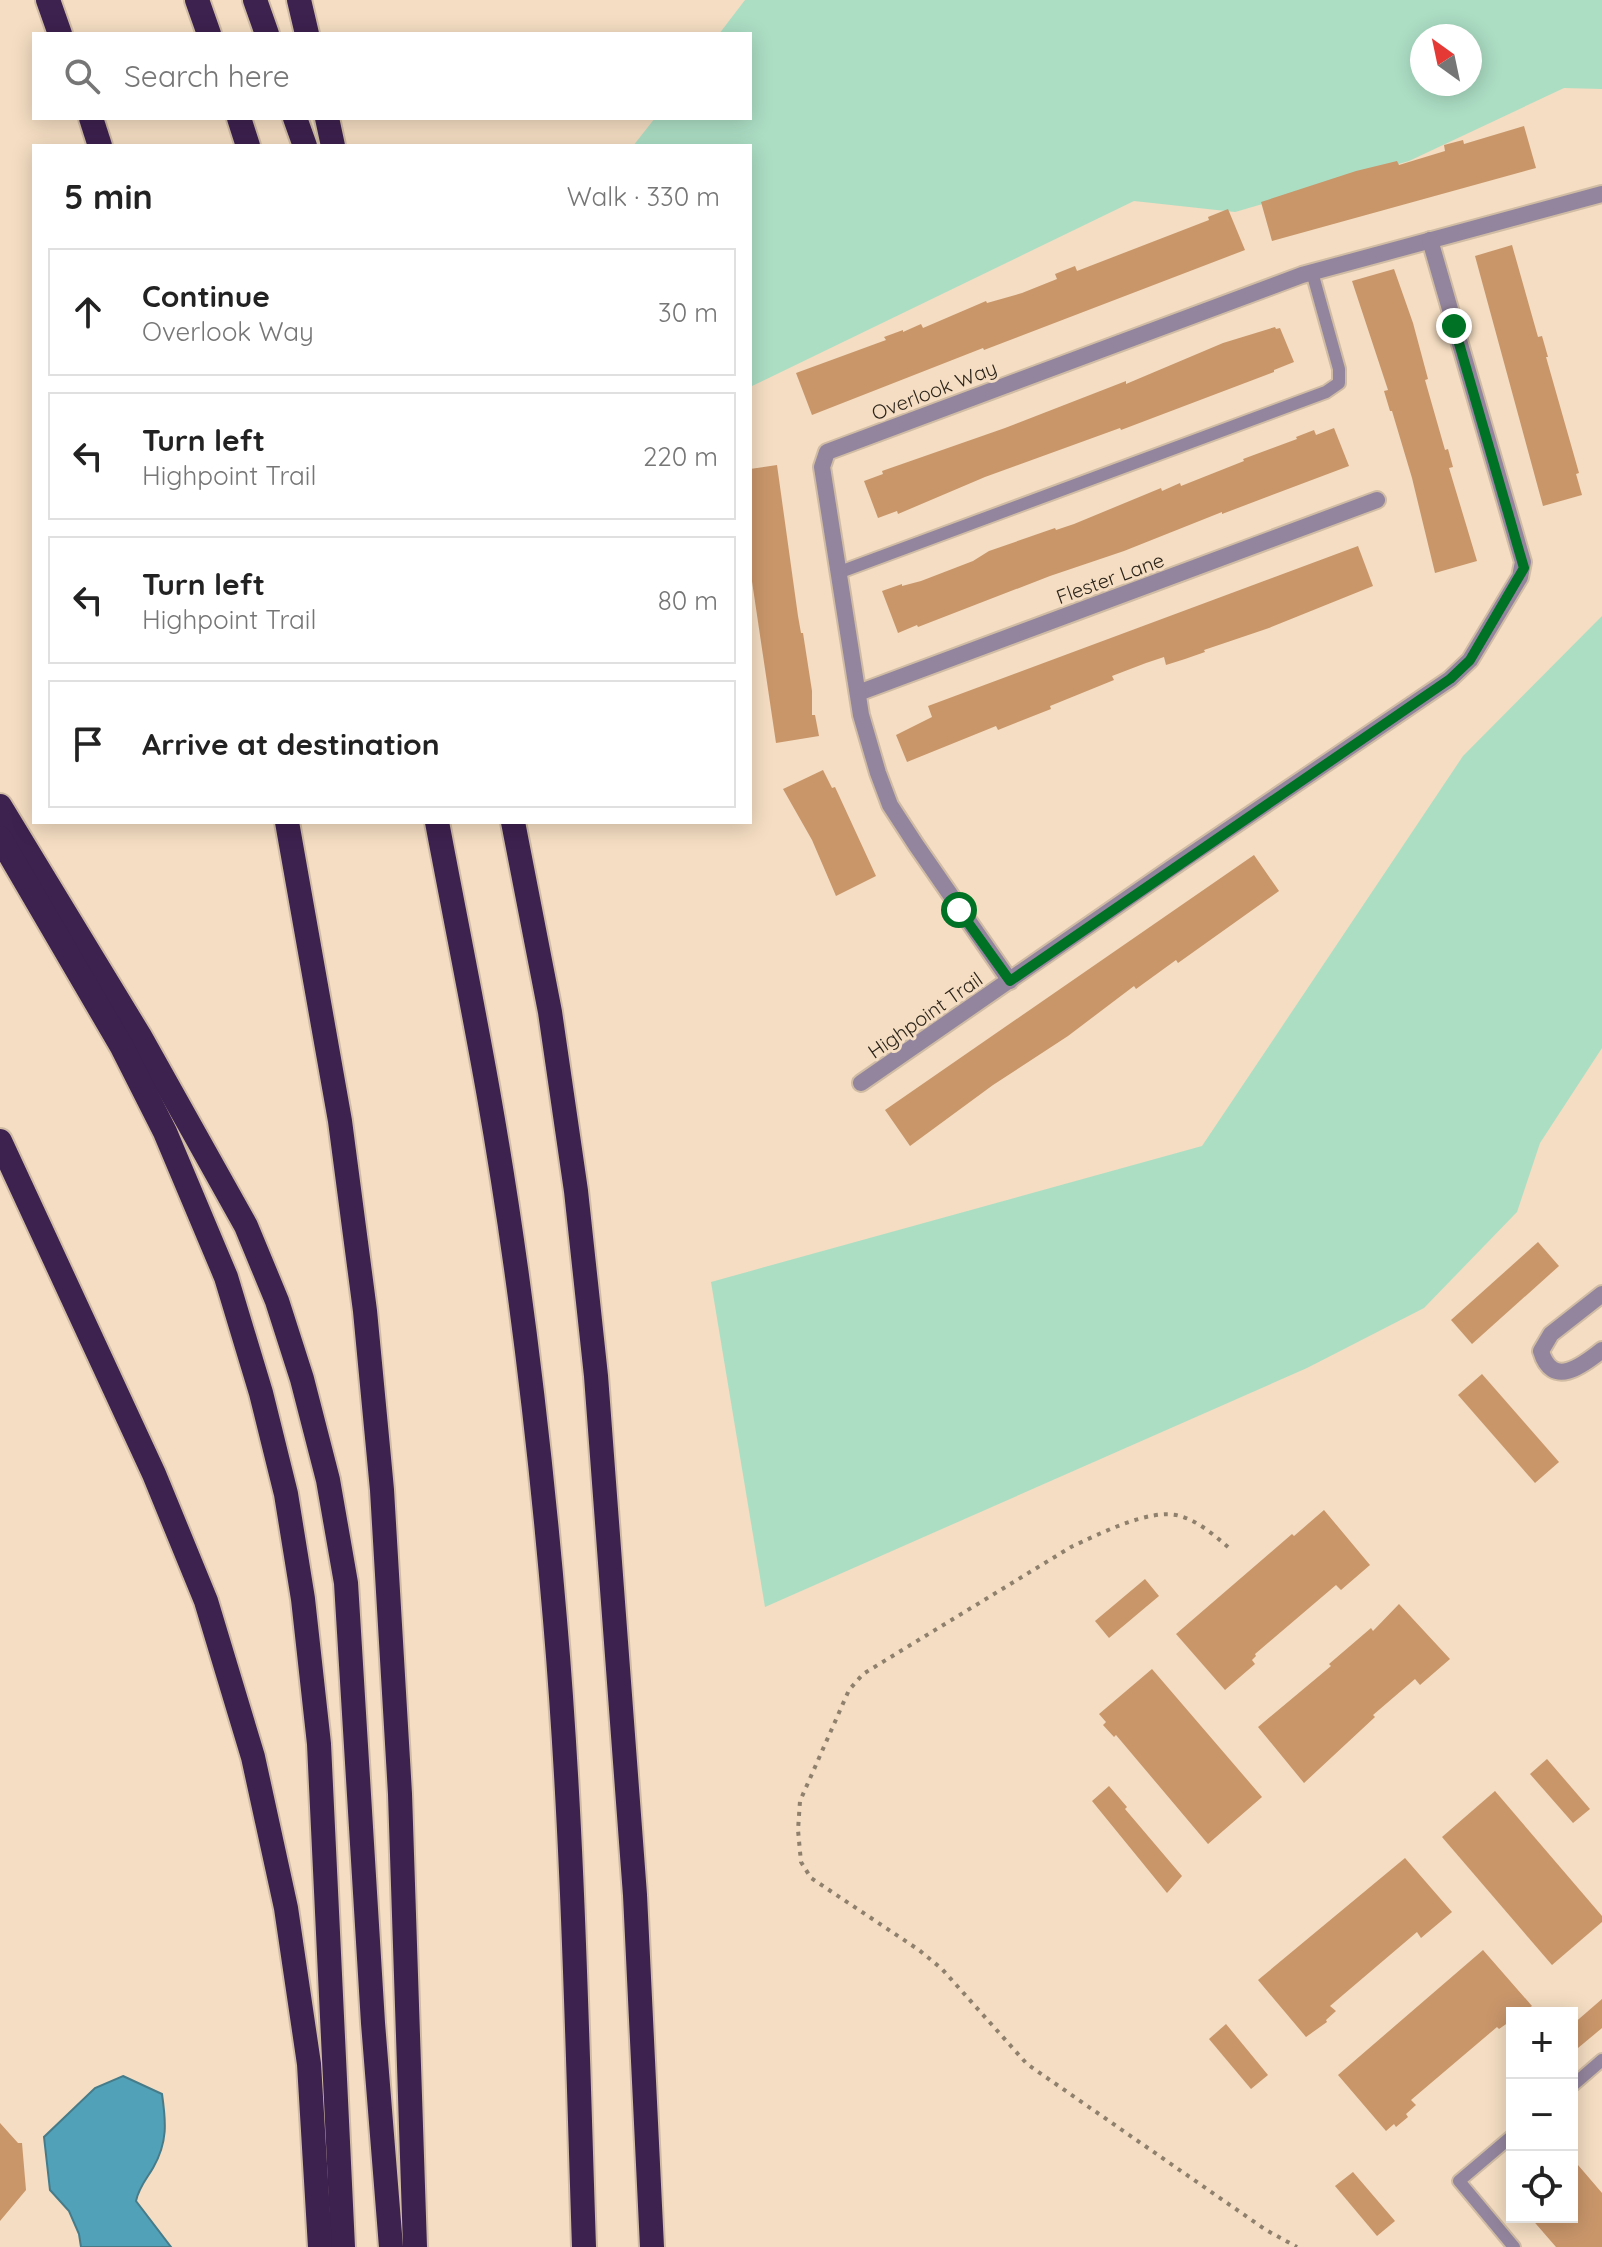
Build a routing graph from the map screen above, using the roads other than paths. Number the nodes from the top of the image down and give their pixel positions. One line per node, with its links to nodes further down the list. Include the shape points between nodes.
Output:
1 (48, 0): 5 (highway)
2 (197, 0): 6 (highway)
3 (255, 0): 7 (highway)
4 (299, 0): 8 (highway)
5 (59, 32)
6 (208, 32)
7 (266, 32)
8 (307, 32)
9 (92, 120): 13 (highway)
10 (240, 120): 14 (highway)
11 (296, 120): 15 (highway)
12 (327, 120): 16 (highway)
13 (99, 144)
14 (247, 144)
15 (304, 144)
16 (333, 144)
17 (1602, 194): 18 (street, Overlook Way)
18 (1430, 240): 19 (street, Overlook Way); 28 (street, Highpoint Trail, via 1523,562 1514,587 1470,660 1450,679)
19 (1312, 272): 21 (street, Overlook Way, via 827,452 822,467); 21 (lane, via 1339,369 1339,383 1326,392)
20 (1377, 500): 22 (street, Flester Lane)
21 (840, 572): 22 (street, Overlook Way)
22 (858, 693): 28 (street, Overlook Way, via 867,742 890,805)
23 (0, 806): 38 (highway, via 141,1038 246,1226 302,1379 328,1480 346,1583)
24 (287, 824): 39 (highway, via 340,1121 381,1475 400,1794)
25 (437, 824): 40 (highway, via 489,1095 540,1469 566,1771)
26 (513, 824): 41 (highway, via 550,1012 596,1376 634,1880)
27 (0, 838): 37 (highway, via 122,1047 165,1132 226,1277 286,1494 319,1744)
28 (1010, 981): 29 (street, Highpoint Trail)
29 (861, 1083)
30 (0, 1141): 36 (highway, via 154,1474 200,1587 253,1757 286,1908 309,2064)
31 (1602, 1294): 32 (street, via 1551,1334 1541,1351 1544,1363 1554,1371 1571,1371)
32 (1602, 1350)
33 (1602, 2060): 34 (lane)
34 (1578, 2081)
35 (1506, 2141): 42 (lane, via 1459,2181)
36 (320, 2247)
37 (343, 2247)
38 (391, 2247)
39 (415, 2247)
40 (584, 2247)
41 (652, 2247)
42 (1514, 2247)

